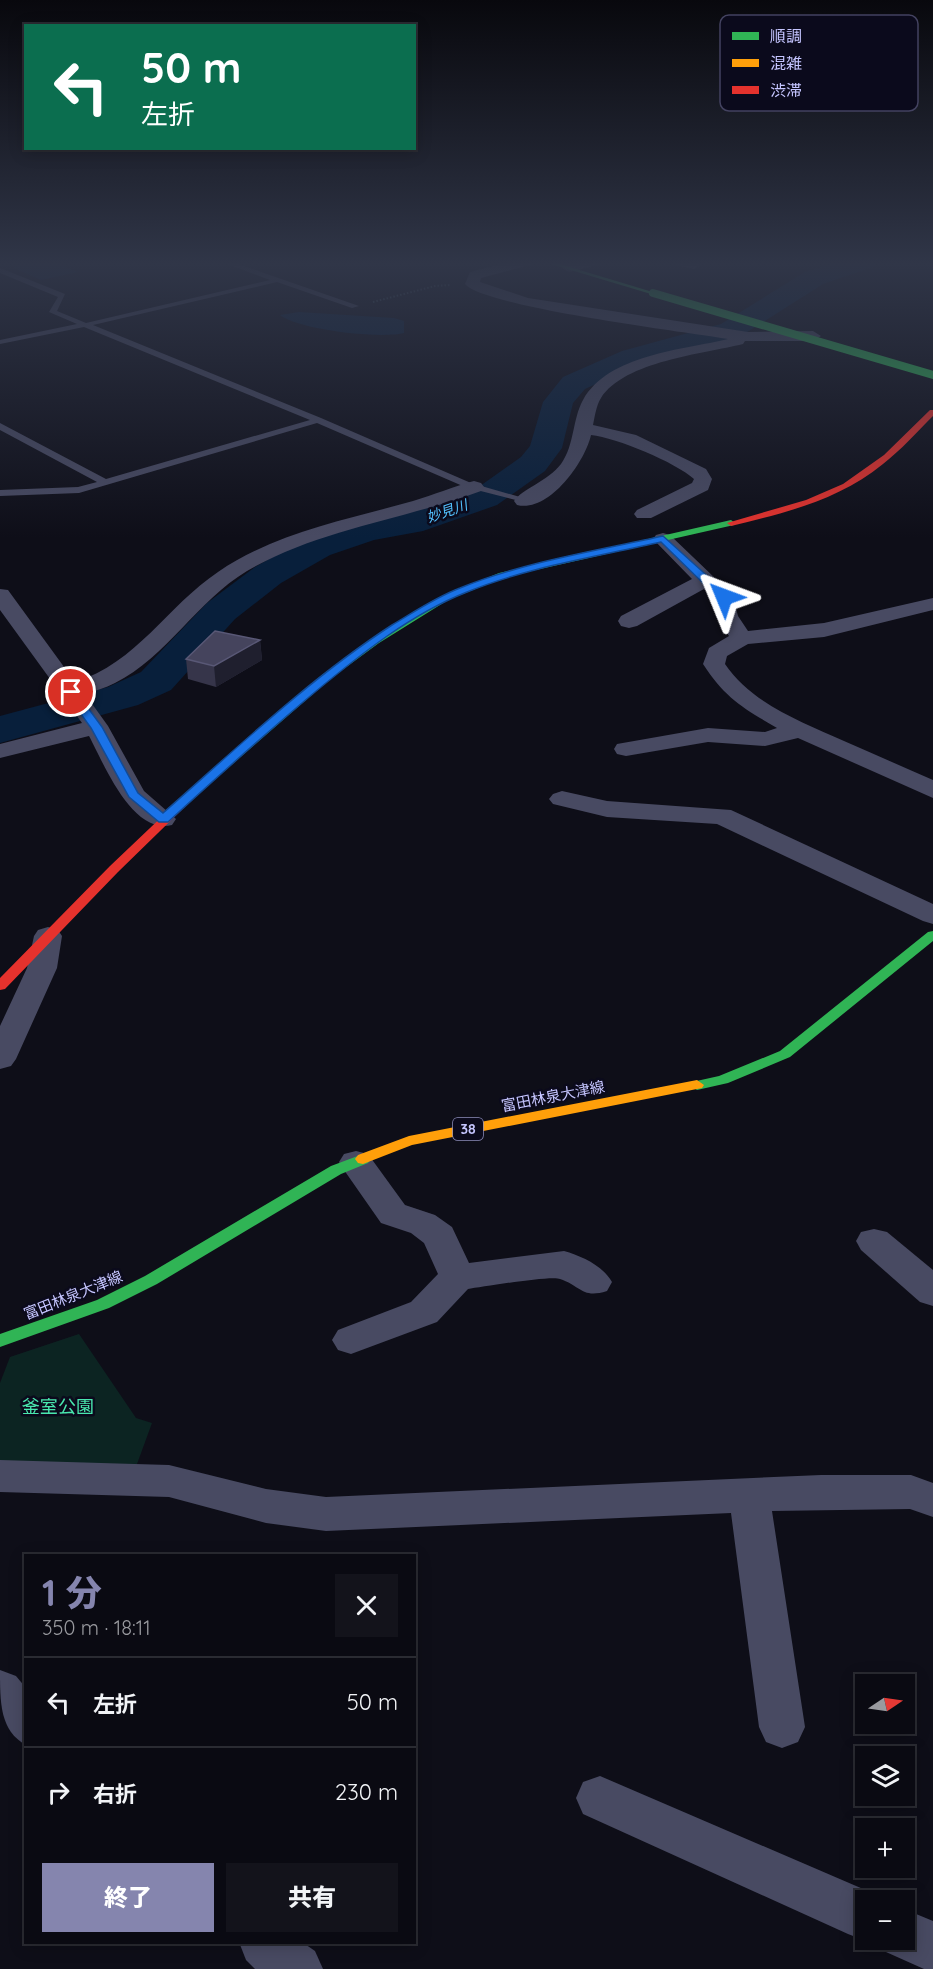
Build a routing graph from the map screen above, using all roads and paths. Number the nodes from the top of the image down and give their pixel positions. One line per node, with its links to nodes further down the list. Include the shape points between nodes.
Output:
1 (156, 354): 8 (lane)
2 (678, 354): 10 (street, via 624,373 606,384 595,394)
3 (861, 354): 6 (street, bridge)
4 (884, 354): 5 (street)
5 (933, 368)
6 (933, 375)
7 (933, 412): 16 (street, via 879,464 841,489 783,511)
8 (318, 420): 11 (lane); 12 (lane)
9 (0, 426): 11 (lane)
10 (583, 429): 14 (street, via 570,465 543,492); 15 (street, via 623,435 699,473 703,479 701,486)
11 (106, 483): 13 (lane, via 79,490)
12 (474, 487): 14 (lane); 22 (street, via 417,507 307,535 261,556 217,582 132,663 111,677)
13 (0, 493)
14 (524, 501)
15 (644, 514)
16 (663, 539): 17 (street); 29 (street, via 502,575 428,607 357,652)
17 (706, 580): 20 (street); 21 (street, via 722,591 727,615)
18 (0, 595): 22 (street)
19 (933, 604): 21 (street, via 824,630)
20 (629, 621)
21 (742, 638): 24 (street, via 717,653 714,664 745,699)
22 (71, 692): 23 (street)
23 (96, 727): 26 (street); 29 (street, via 133,795)
24 (800, 730): 25 (street, via 765,739 708,735); 27 (street)
25 (626, 749)
26 (0, 751)
27 (933, 790)
28 (562, 799): 30 (street, via 607,809 722,816)
29 (163, 819): 32 (street)
30 (933, 915)
31 (933, 935): 35 (street, 富田林泉大津線 / 38, via 785,1054 723,1080 409,1141)
32 (48, 936): 33 (street); 34 (street, via 42,968)
33 (0, 986)
34 (0, 1059)
35 (356, 1162): 37 (street, via 393,1214 423,1224 439,1236); 41 (street, 富田林泉大津線 / 38, via 336,1170 142,1285 103,1304)
36 (874, 1241): 39 (street)
37 (457, 1277): 38 (street, via 564,1264); 40 (street, via 424,1312)
38 (594, 1282)
39 (933, 1293)
40 (351, 1340)
41 (0, 1341)
42 (0, 1476): 43 (street, via 169,1481 267,1506 326,1514)
43 (749, 1495): 44 (street, via 911,1492); 47 (street)
44 (933, 1500)
45 (0, 1690): 46 (street)
46 (24, 1721)
47 (782, 1727)
48 (600, 1798): 49 (street)
49 (855, 1911)
50 (915, 1939): 52 (street)
51 (266, 1944): 53 (street)
52 (933, 1947)
53 (297, 1969)

